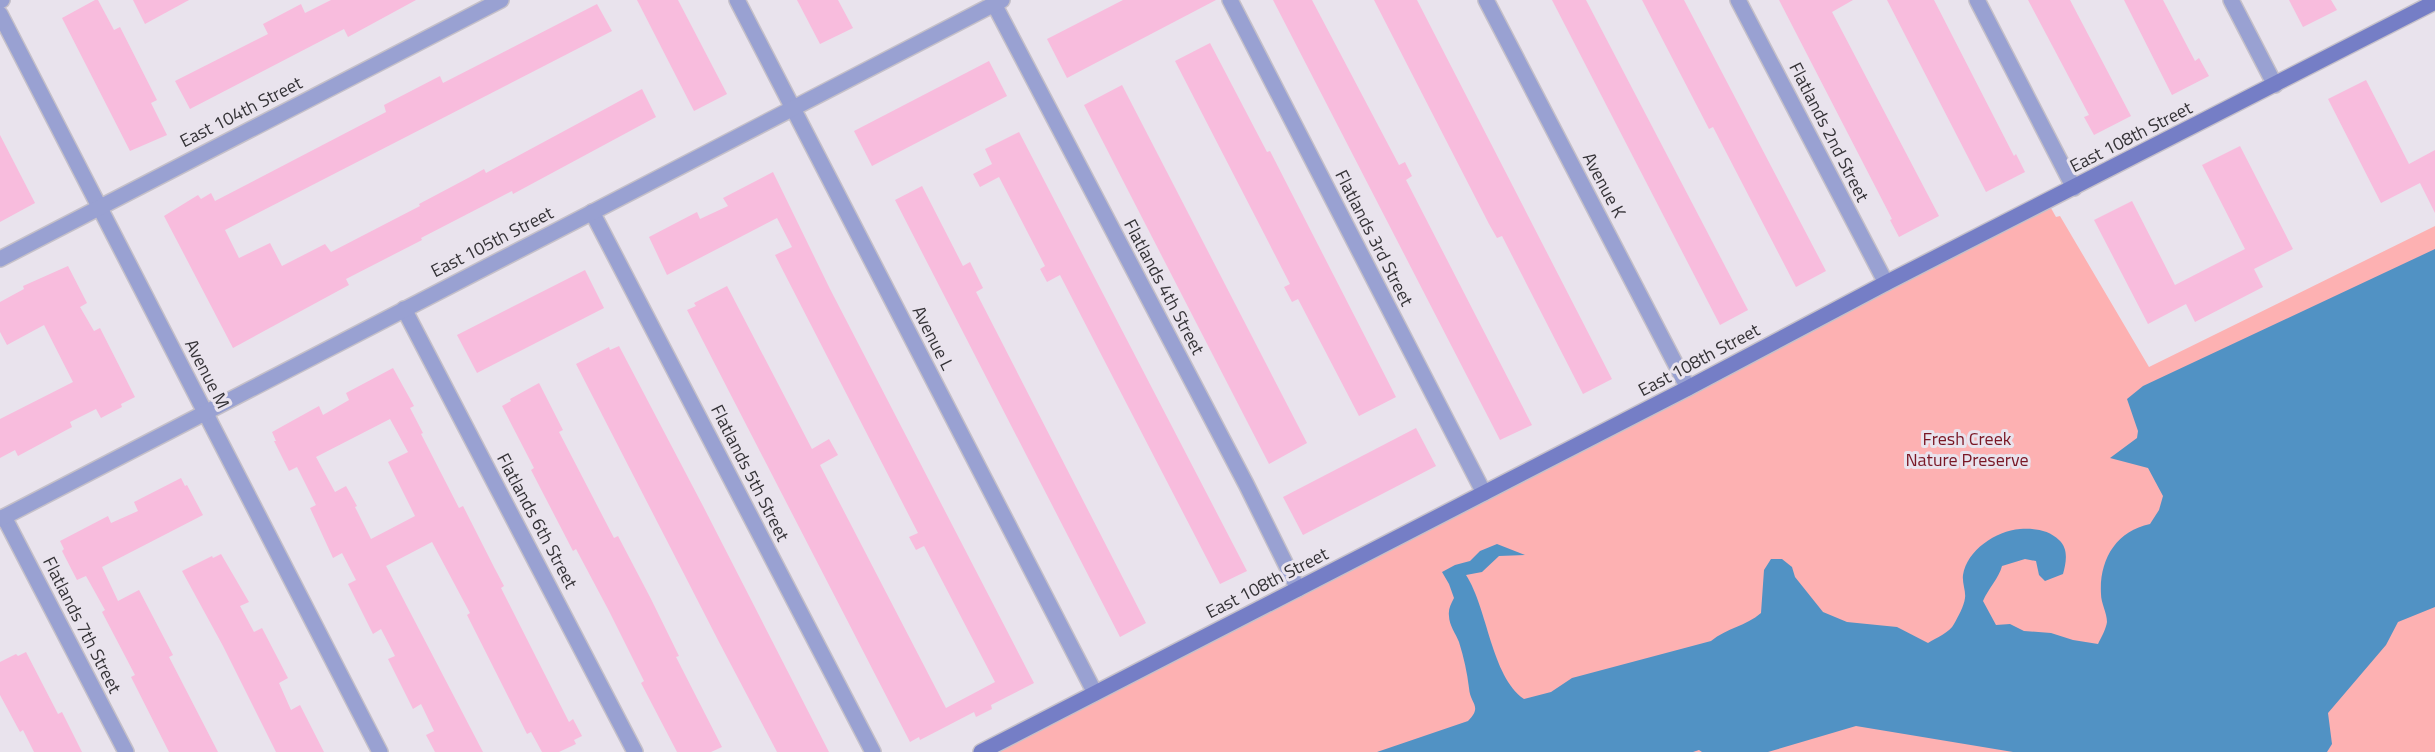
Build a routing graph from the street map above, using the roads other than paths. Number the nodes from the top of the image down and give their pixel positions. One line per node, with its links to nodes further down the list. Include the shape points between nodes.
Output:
1 (501, 0): 14 (street, East 104th Street)
2 (737, 0): 12 (street, Avenue L)
3 (1230, 0): 21 (street, Flatlands 3rd Street)
4 (1486, 0): 19 (street, Avenue K)
5 (1738, 0): 17 (street, Flatlands 2nd Street)
6 (1977, 0): 13 (street)
7 (2230, 0): 11 (street)
8 (998, 2): 12 (street, East 105th Street); 23 (street, Flatlands 4th Street)
9 (2435, 2): 11 (street, East 108th Street)
10 (0, 14): 14 (street, Avenue M)
11 (2275, 85): 13 (street, East 108th Street)
12 (793, 108): 15 (street, East 105th Street); 24 (street, Avenue L)
13 (2074, 188): 17 (street, East 108th Street)
14 (99, 208): 16 (street, East 104th Street); 20 (street, Avenue M)
15 (592, 212): 18 (street, East 105th Street); 28 (street, Flatlands 5th Street)
16 (0, 259)
17 (1886, 283): 19 (street, East 108th Street)
18 (404, 309): 20 (street, East 105th Street); 27 (street, Flatlands 6th Street)
19 (1689, 388): 21 (street, East 108th Street)
20 (205, 412): 22 (street, East 105th Street); 26 (street, Avenue M)
21 (1484, 493): 23 (street, East 108th Street)
22 (2, 518): 25 (street, Flatlands 7th Street)
23 (1298, 589): 24 (street, East 108th Street)
24 (1095, 693): 29 (street, East 108th Street)
25 (126, 752)
26 (380, 752)
27 (635, 752)
28 (873, 752)
29 (981, 752)

